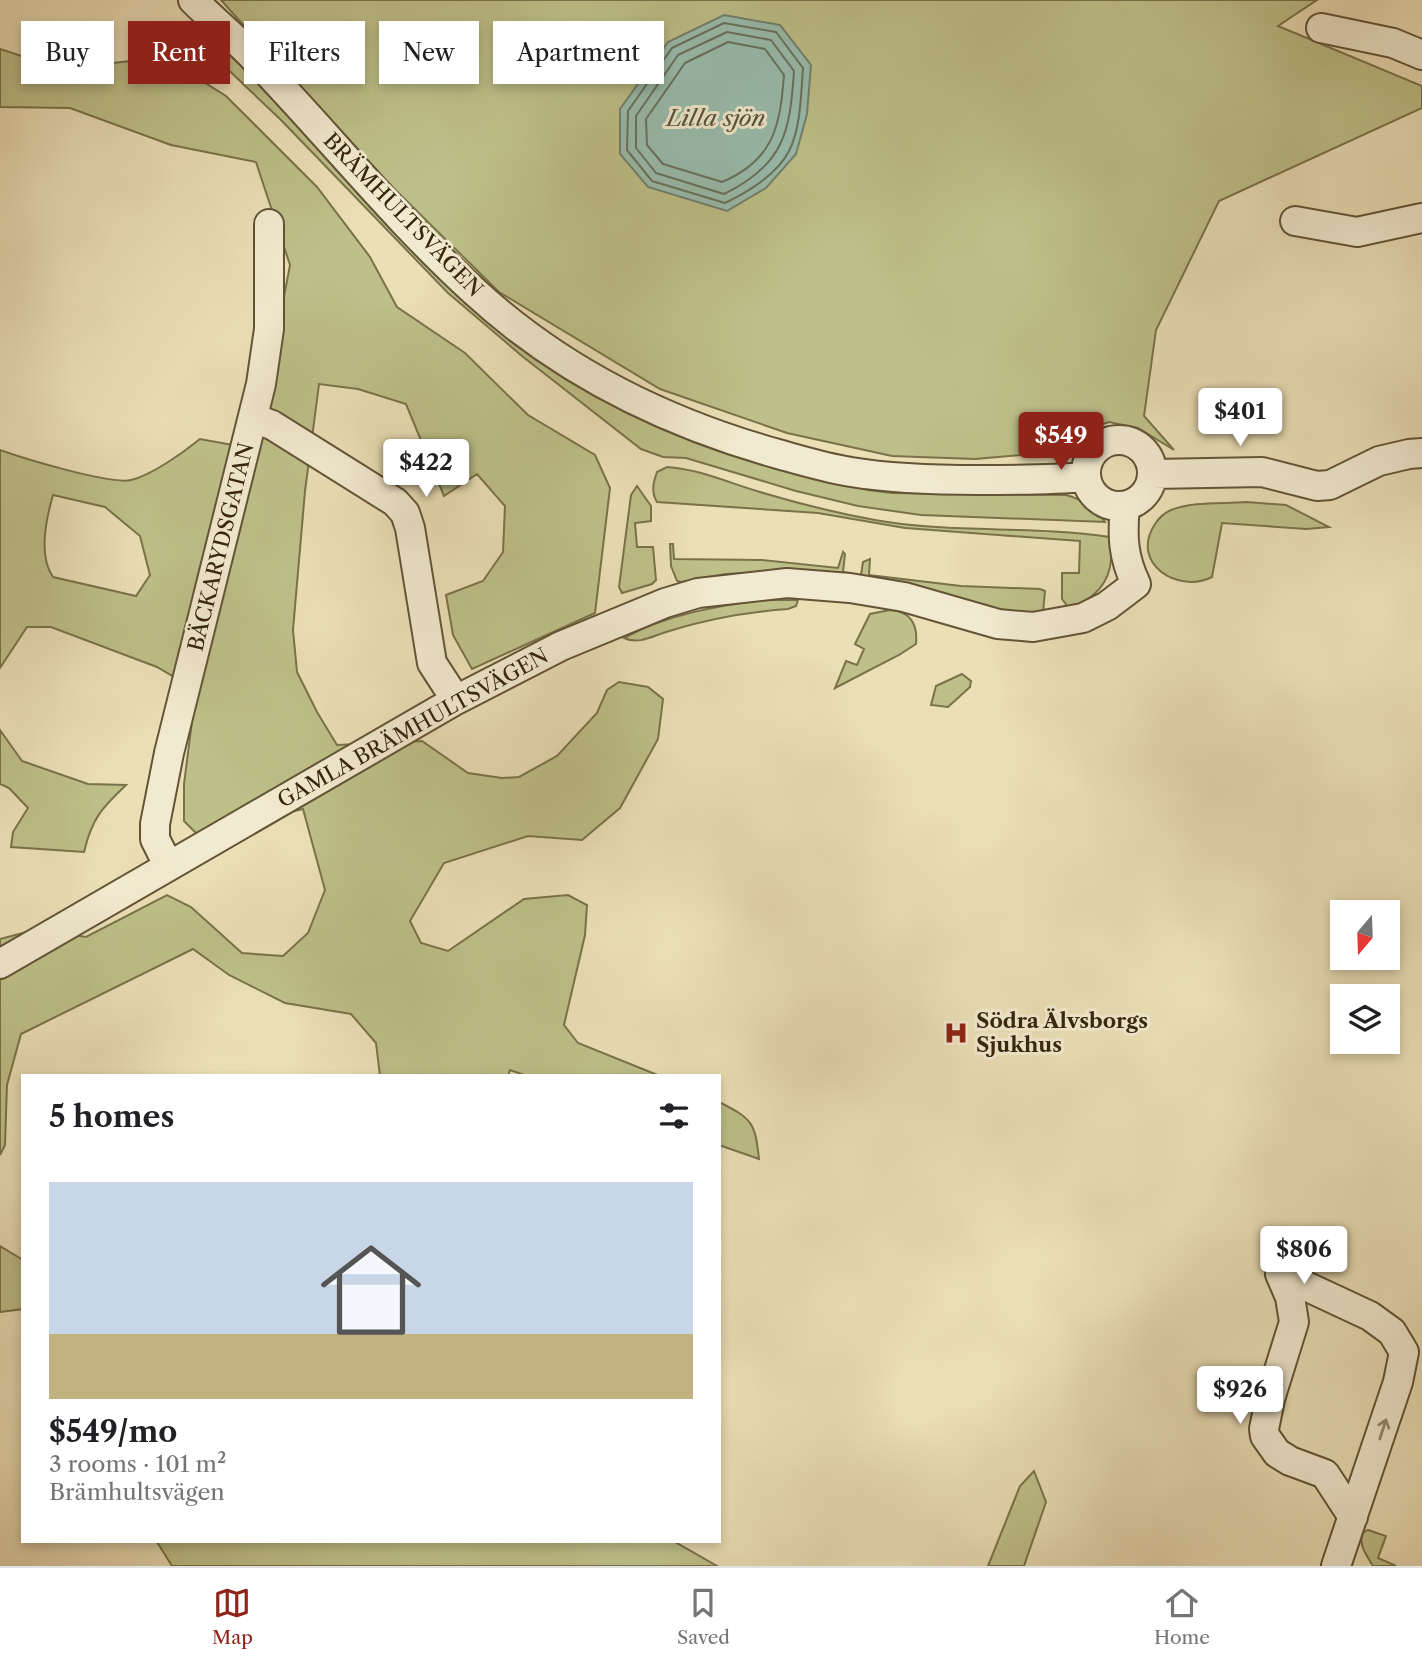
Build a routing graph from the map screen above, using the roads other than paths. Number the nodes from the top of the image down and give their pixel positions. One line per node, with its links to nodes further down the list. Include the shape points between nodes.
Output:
1 (193, 0): 10 (street, BRÄMHULTSVÄGEN, via 253,57 476,294 571,366 622,395 727,439 831,469 923,480)
2 (1321, 28): 3 (street, via 1393,43)
3 (1422, 55)
4 (1422, 218): 5 (street, via 1357,232)
5 (1295, 221)
6 (269, 224): 7 (street, BÄCKARYDSGATAN, via 268,329)
7 (253, 418): 12 (street, via 272,425 395,502 405,513 432,663); 13 (street, BÄCKARYDSGATAN, via 155,824 155,839)
8 (1422, 453): 9 (street, via 1379,461 1330,485 1262,472)
9 (1153, 474): 10 (street, via 1144,451 1122,440 1106,442 1093,453); 11 (street, via 1145,495)
10 (1086, 477): 11 (street, via 1096,497 1109,505)
11 (1125, 506): 12 (street, GAMLA BRÄMHULTSVÄGEN, via 1126,564 1136,584 1083,618 1033,626 998,624 904,597 787,583 698,593 561,646)
12 (456, 699): 13 (street, GAMLA BRÄMHULTSVÄGEN)
13 (168, 865): 14 (street, GAMLA BRÄMHULTSVÄGEN)
14 (0, 964)
15 (1340, 1302): 16 (street, via 1317,1308); 16 (street, via 1280,1274); 17 (street, one-way to 15, via 1404,1352 1392,1332)
16 (1294, 1322): 18 (street, via 1270,1399 1265,1436 1277,1453)
17 (1373, 1460): 18 (street); 19 (street)
18 (1325, 1474): 19 (street)
19 (1353, 1517): 20 (street)
20 (1336, 1566)

